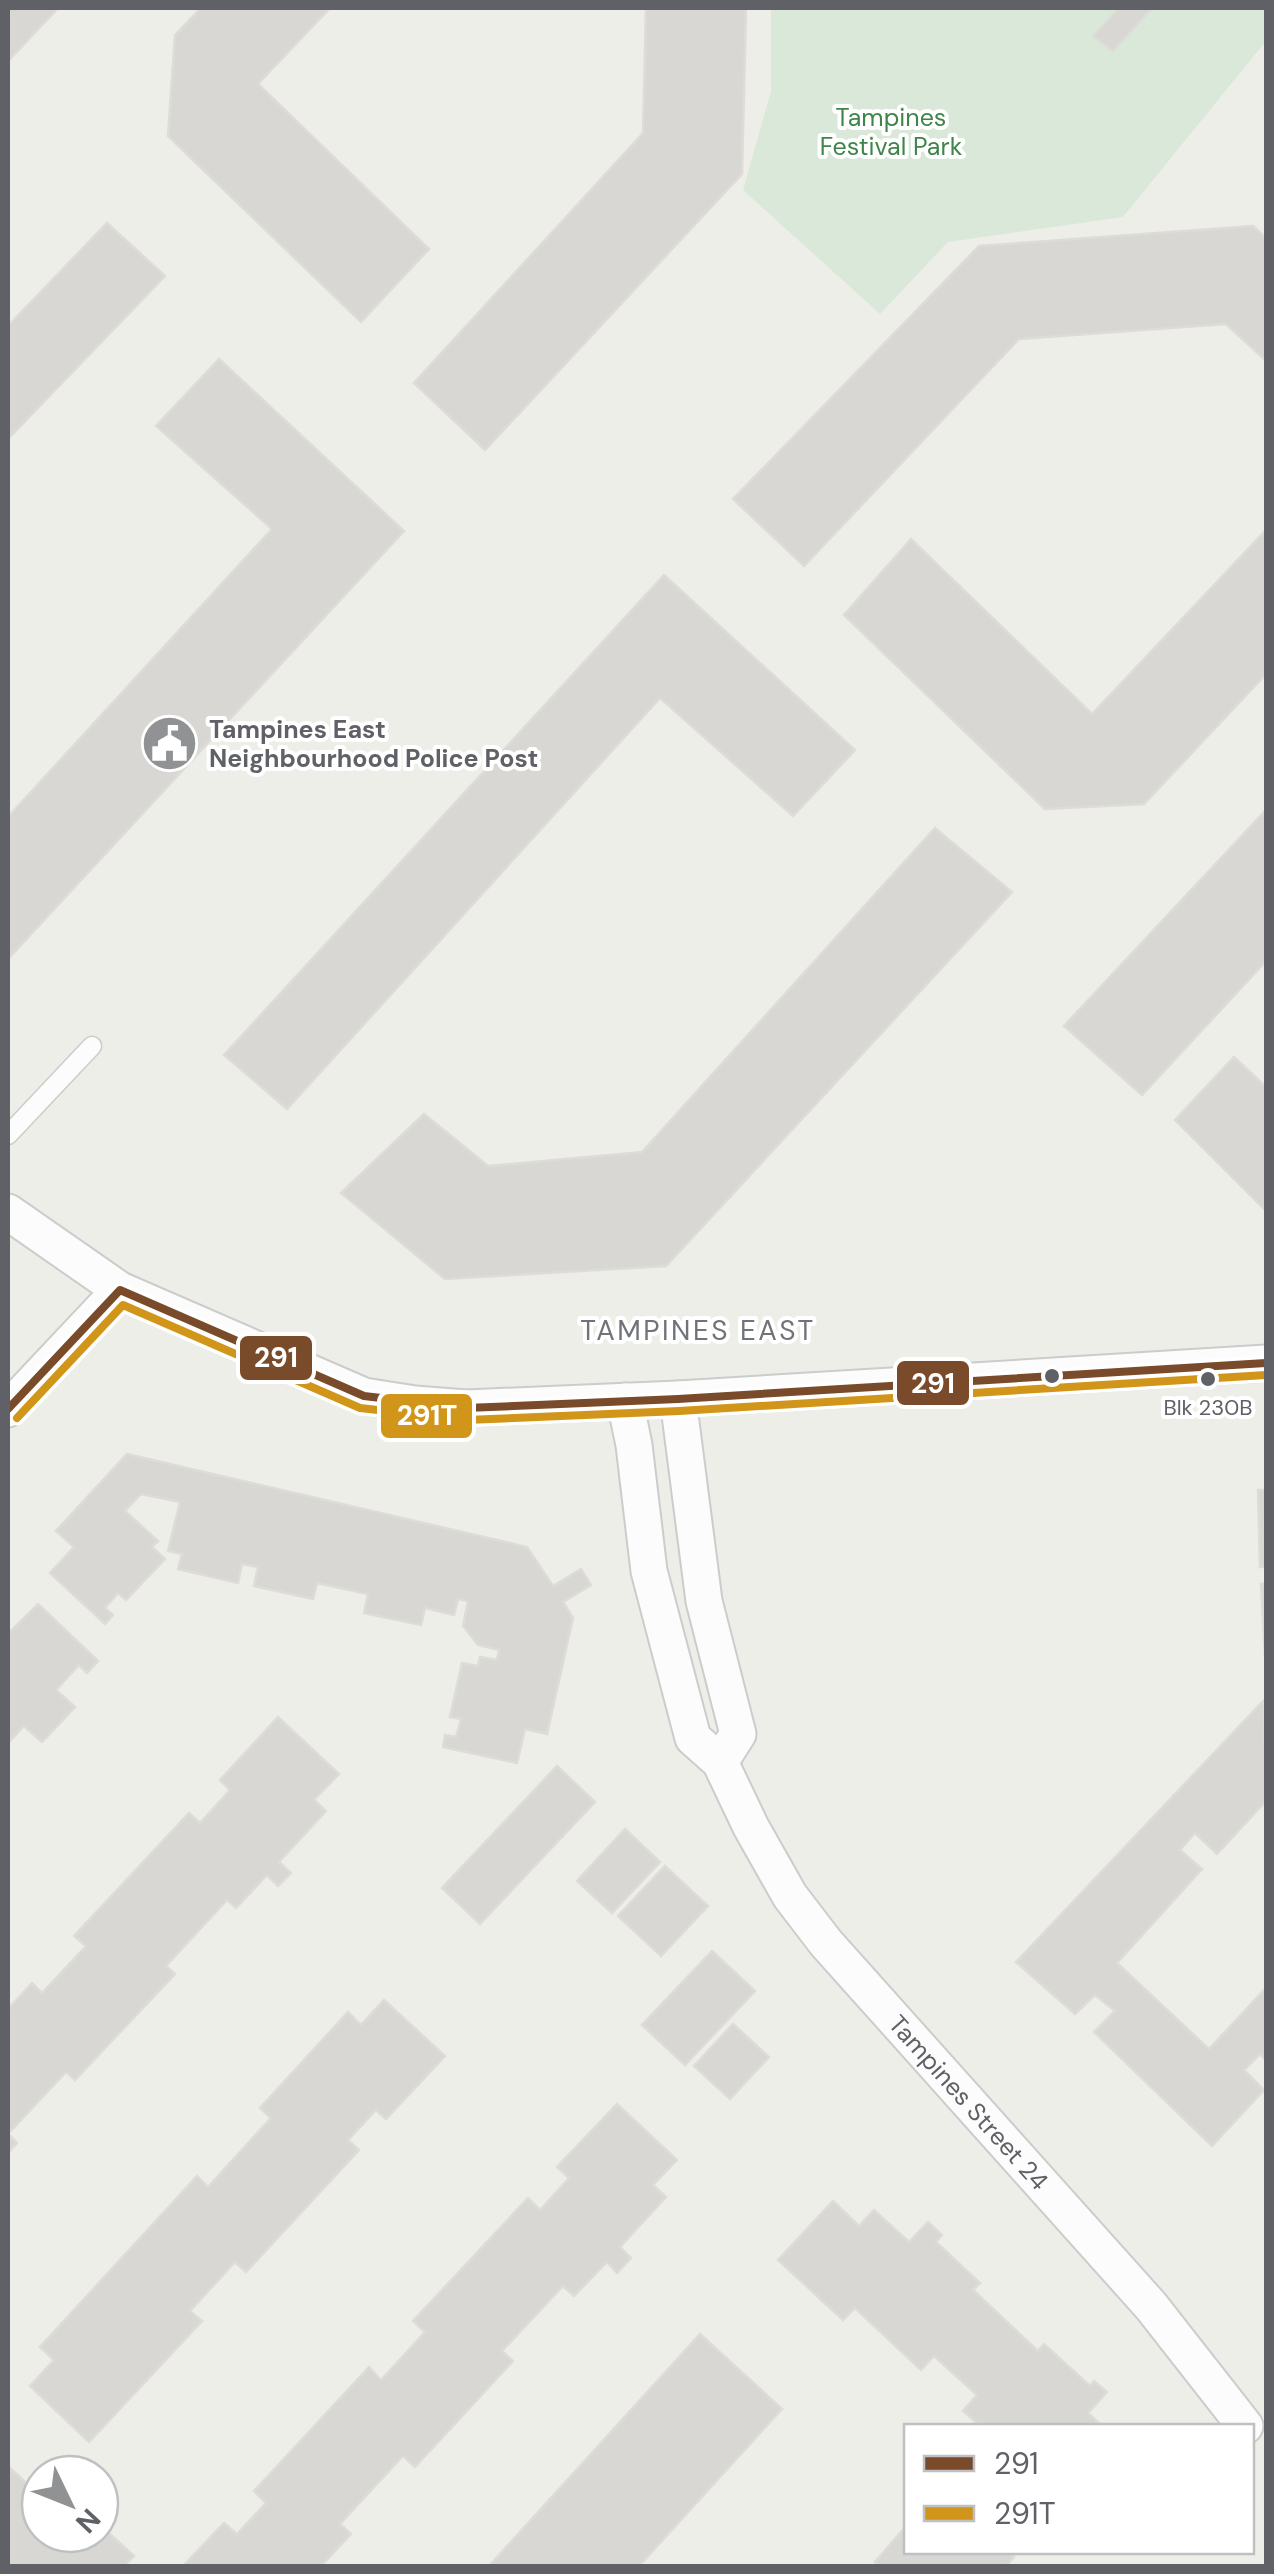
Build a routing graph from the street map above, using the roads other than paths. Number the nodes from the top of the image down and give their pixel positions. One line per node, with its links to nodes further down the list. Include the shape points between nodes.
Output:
1 (92, 1046): 2 (lane)
2 (8, 1135)
3 (8, 1212): 4 (street)
4 (120, 1290): 7 (street, via 364,1396 466,1408); 8 (street)
5 (1266, 1363): 6 (street)
6 (678, 1399): 7 (street); 9 (street, via 704,1601 738,1734)
7 (626, 1401): 9 (street, Tampines Street 24, via 653,1588 692,1738)
8 (8, 1410)
9 (720, 1762): 10 (street, Tampines Street 24, via 790,1896 826,1944 1151,2306)
10 (1244, 2424)

